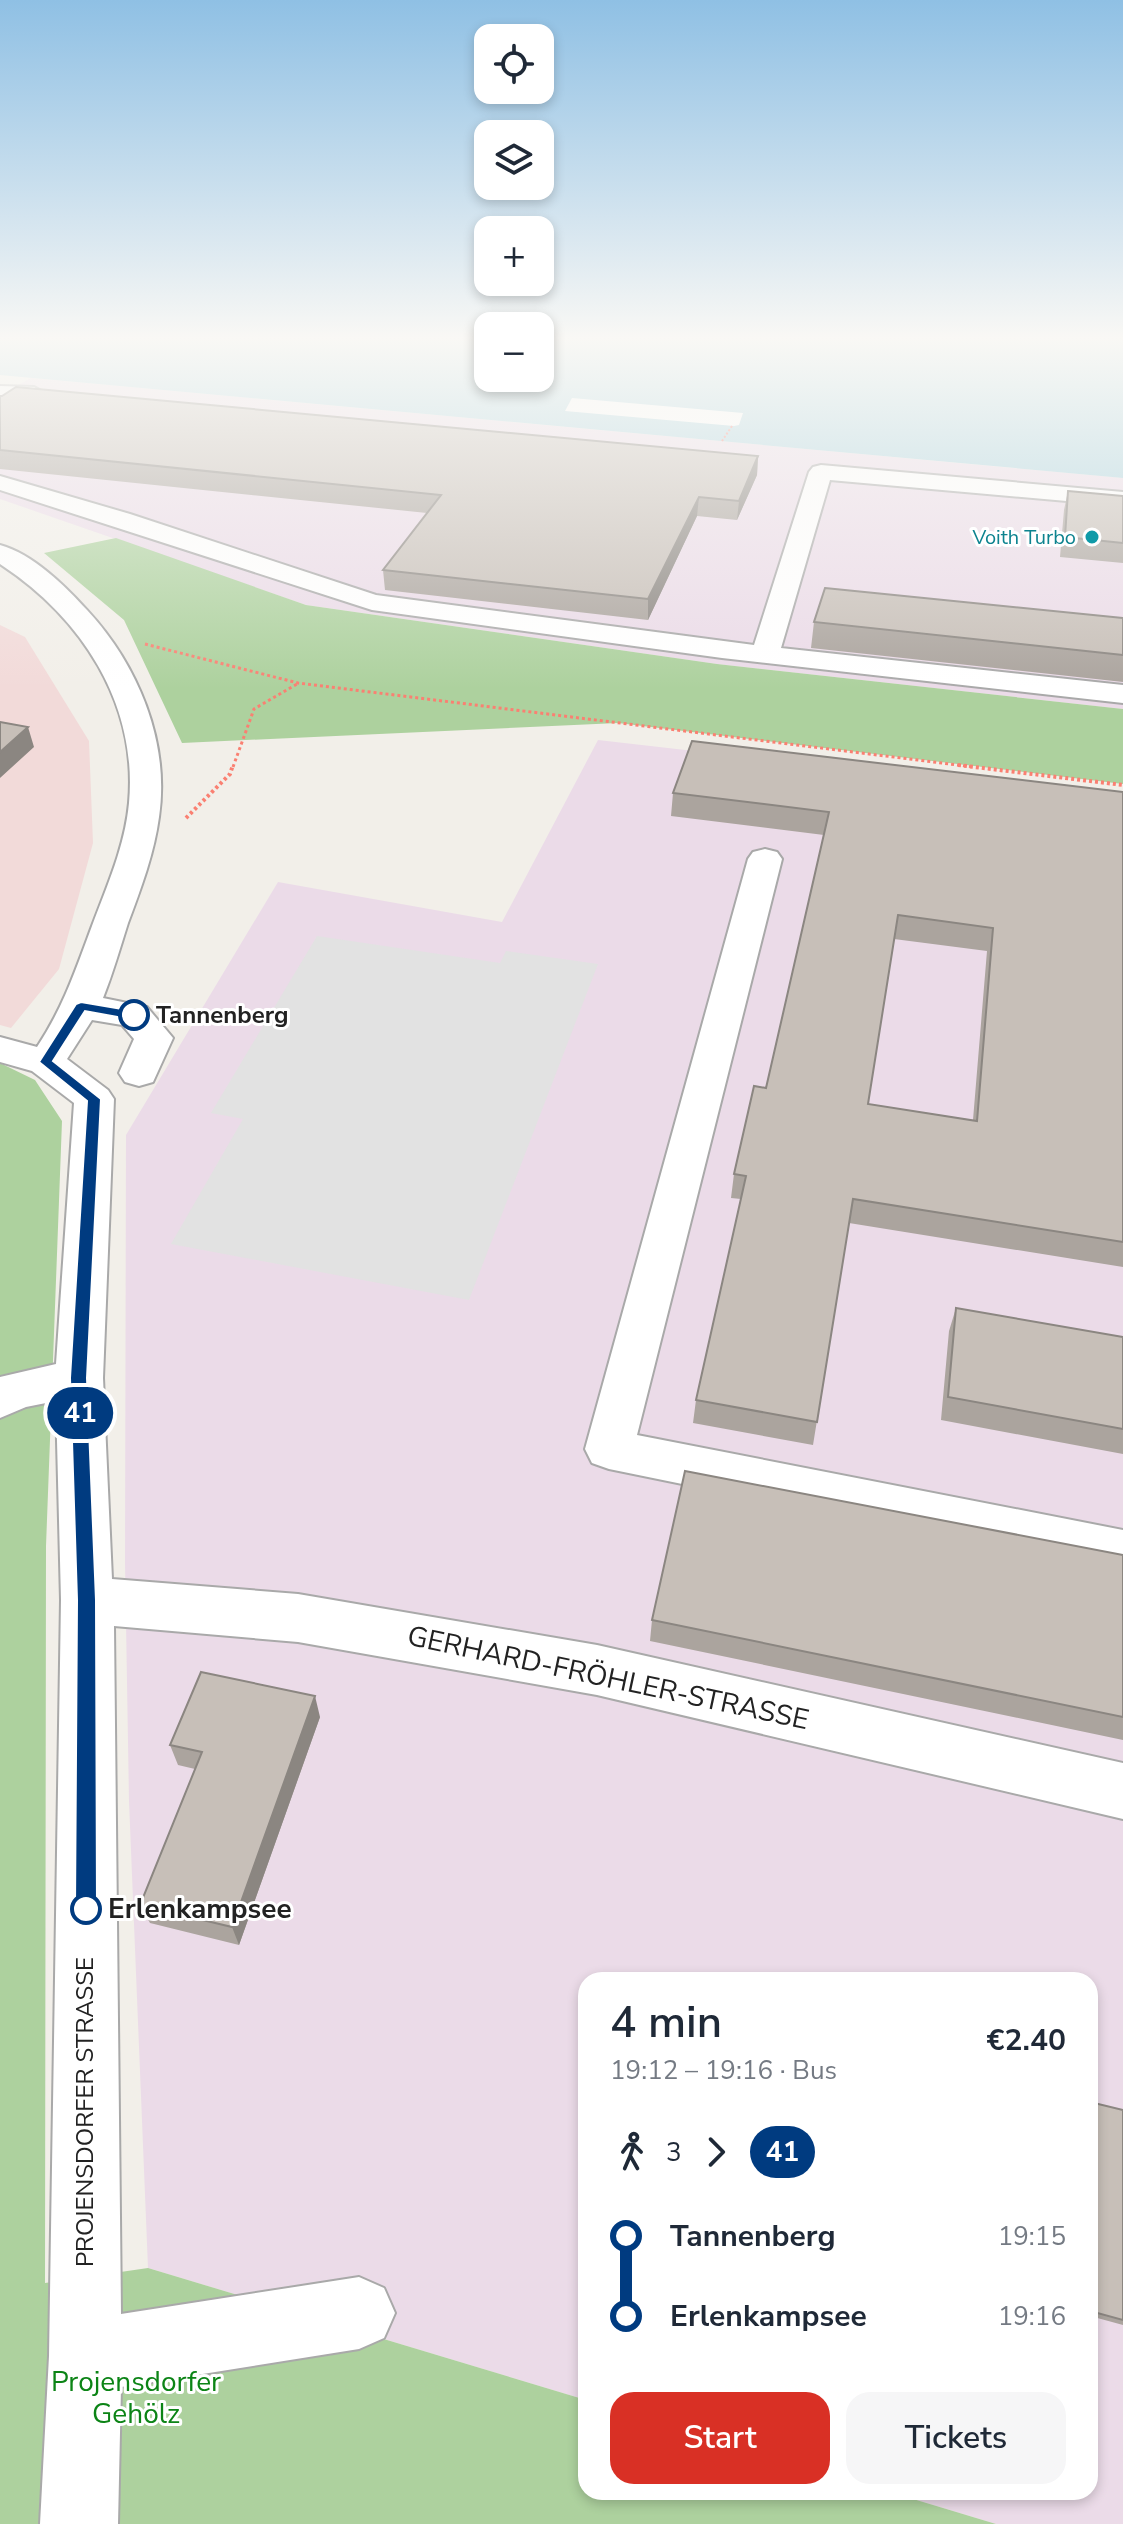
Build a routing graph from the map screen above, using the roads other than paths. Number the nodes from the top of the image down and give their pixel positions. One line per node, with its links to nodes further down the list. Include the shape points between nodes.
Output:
1 (0, 483): 4 (street, via 372,602)
2 (1123, 499): 4 (street, via 821,472)
3 (0, 553): 7 (street, PROJENSDORFER STRASSE, via 58,594 91,631 119,675 142,736 145,803 130,872)
4 (765, 655): 5 (street)
5 (1123, 694)
6 (765, 859): 12 (street, via 609,1449)
7 (81, 1006): 8 (street, PROJENSDORFER STRASSE); 9 (street, via 134,1015 154,1038)
8 (23, 1056): 10 (street, PROJENSDORFER STRASSE, via 94,1099)
9 (139, 1073)
10 (79, 1378): 11 (street); 13 (street, PROJENSDORFER STRASSE)
11 (0, 1399)
12 (1123, 1552)
13 (87, 1600): 14 (street, GERHARD-FRÖHLER-STRASSE, via 298,1618 597,1670); 16 (street, PROJENSDORFER STRASSE)
14 (1123, 1791)
15 (359, 2313): 16 (street)
16 (85, 2356): 17 (street, PROJENSDORFER STRASSE)
17 (79, 2524)

